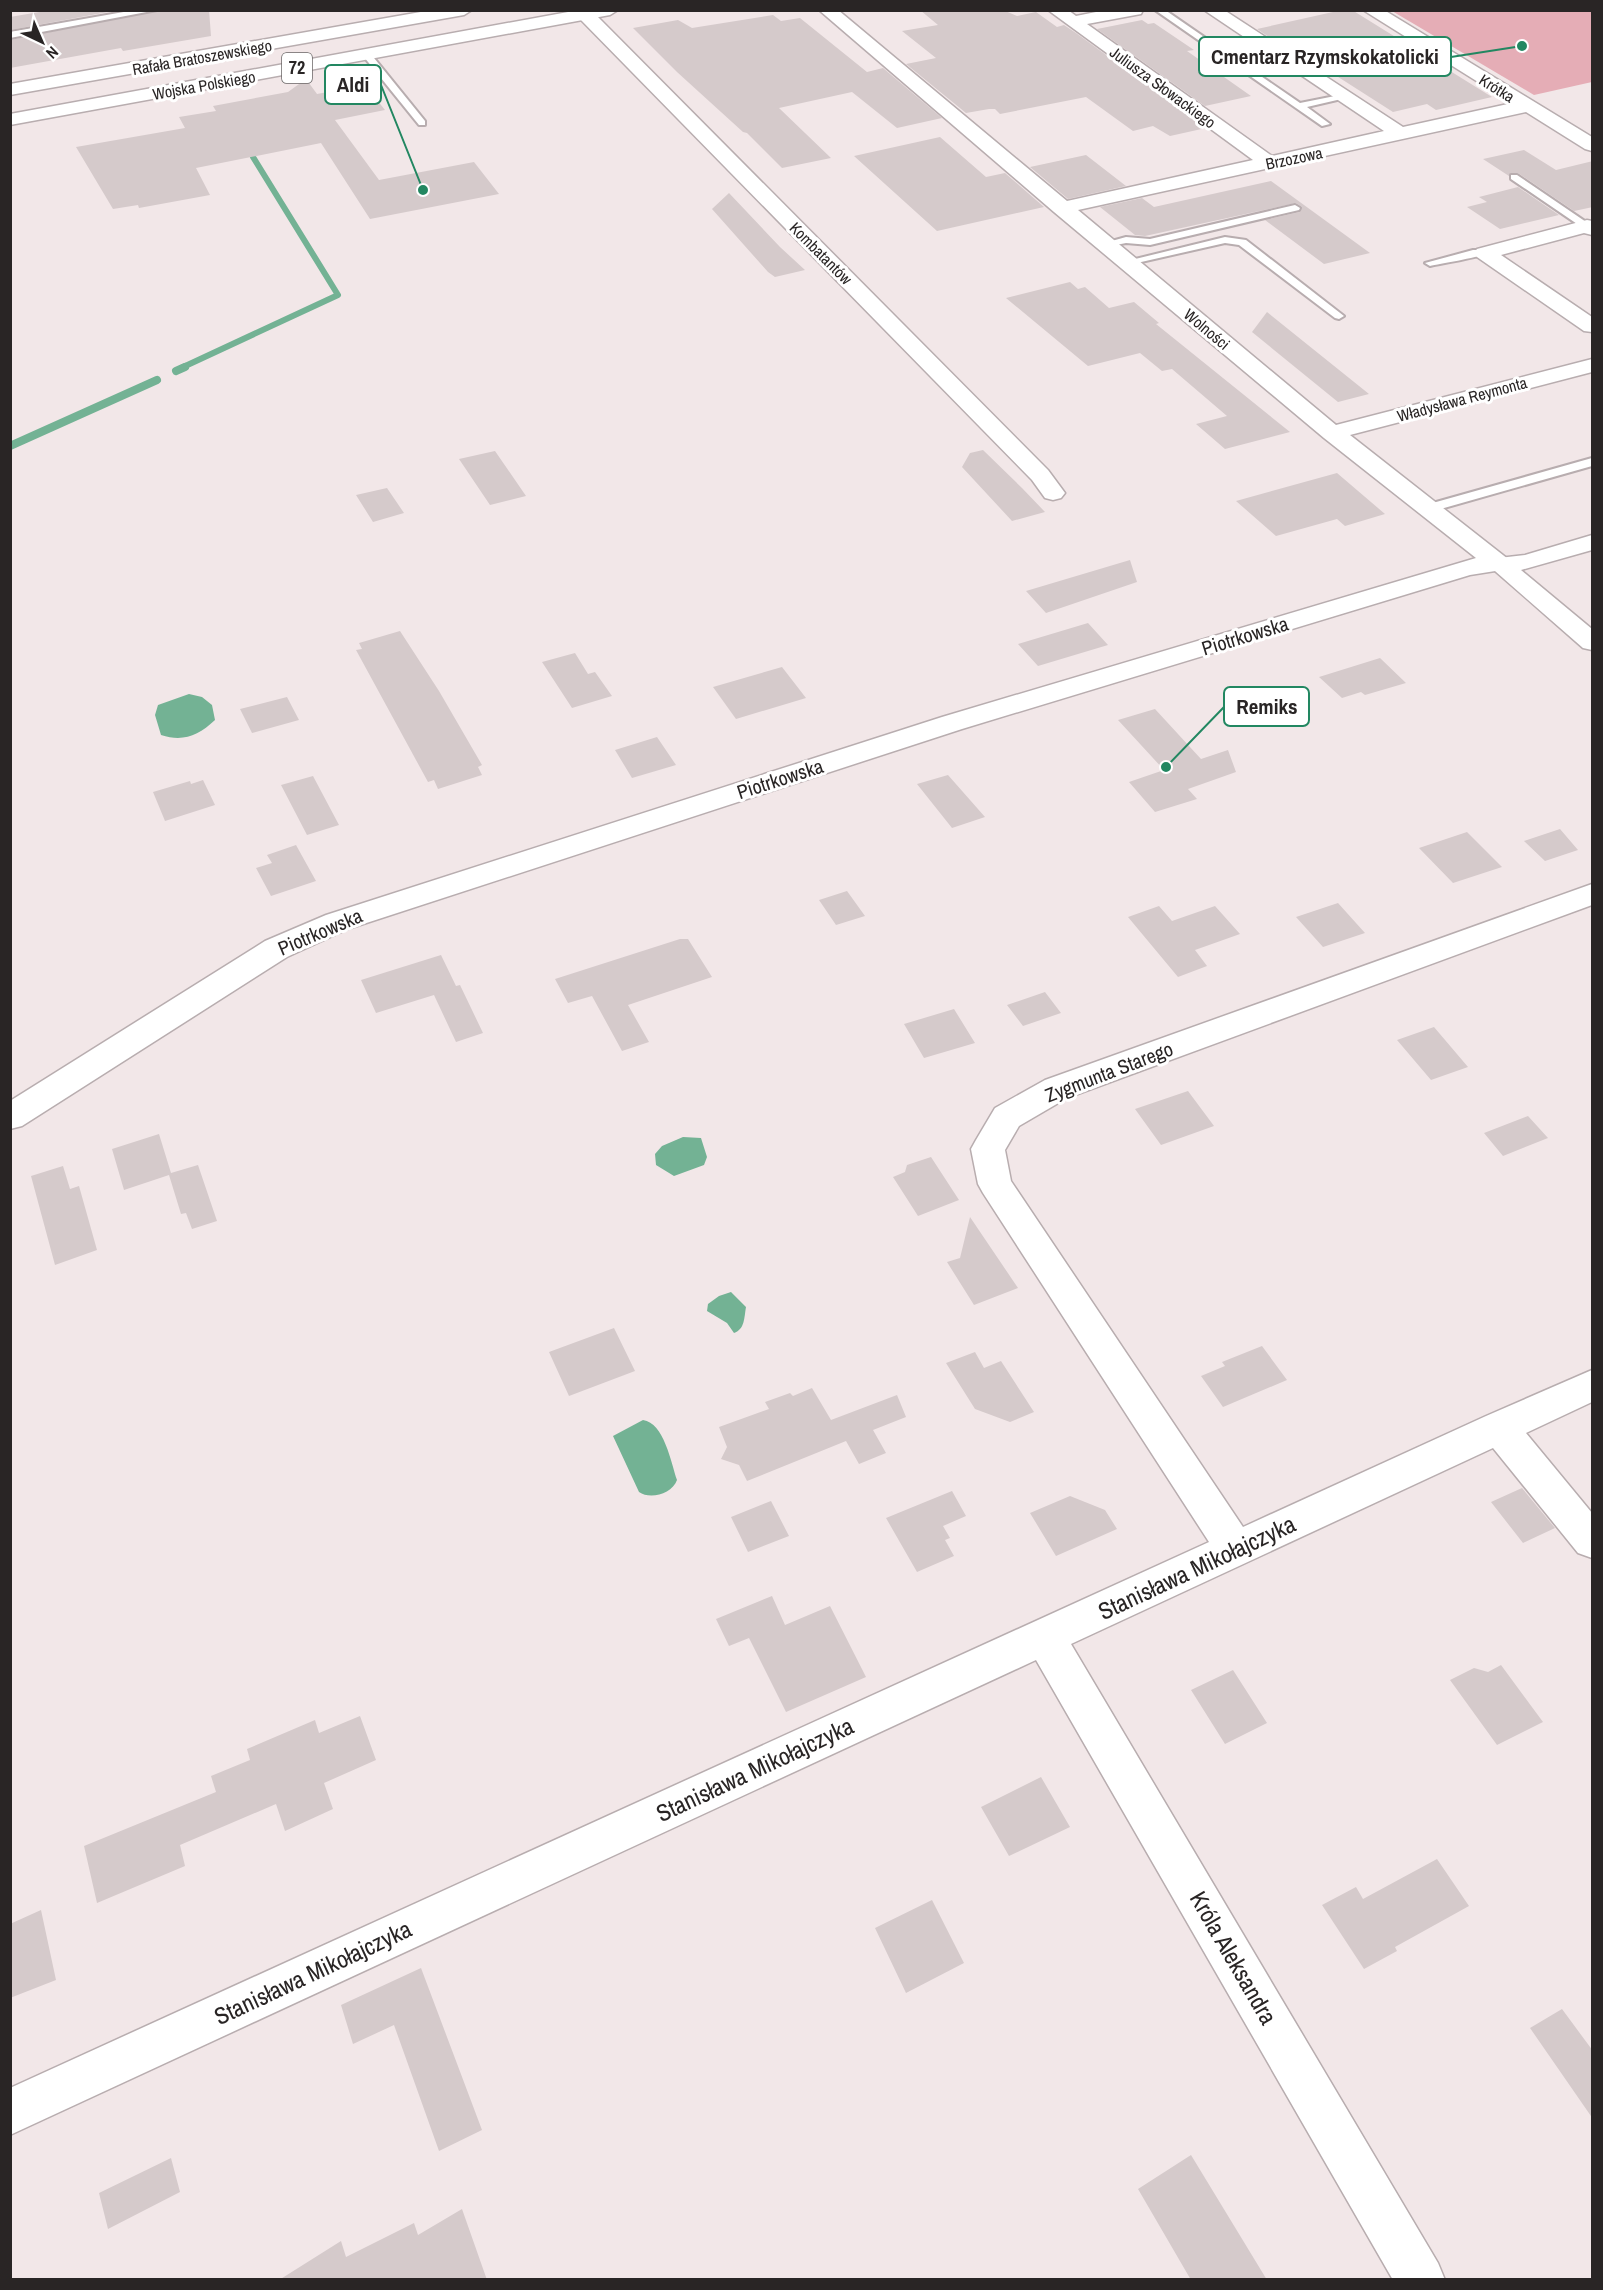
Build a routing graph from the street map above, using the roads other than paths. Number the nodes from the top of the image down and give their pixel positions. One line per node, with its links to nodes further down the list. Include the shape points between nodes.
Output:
1 (153, 10): 12 (lane)
2 (464, 10): 14 (street, Rafała Bratoszewskiego)
3 (610, 10): 10 (street, Wojska Polskiego / 72)
4 (827, 10): 25 (street, Wolności)
5 (1056, 10): 11 (street, Juliusza Słowackiego)
6 (1135, 10): 11 (street)
7 (1160, 10): 16 (lane)
8 (1212, 10): 15 (street)
9 (1371, 10): 17 (street, Krótka)
10 (578, 14): 13 (street, Wojska Polskiego / 72); 37 (street, Kombatantów, via 1040,475)
11 (1073, 22): 23 (street, Juliusza Słowackiego)
12 (10, 35)
13 (367, 55): 18 (street, Wojska Polskiego / 72); 19 (lane)
14 (10, 90)
15 (1345, 97): 16 (lane); 21 (street)
16 (1299, 106): 20 (lane)
17 (1526, 106): 21 (street, Brzozowa); 22 (street, Krótka)
18 (10, 120)
19 (422, 123)
20 (1325, 124)
21 (1401, 134): 23 (street, Brzozowa)
22 (1593, 146)
23 (1269, 163): 25 (street, Brzozowa)
24 (1514, 177): 27 (lane)
25 (1061, 208): 28 (street, Wolności)
26 (1295, 208): 28 (lane, via 1150,242 1126,240)
27 (1590, 227): 29 (street)
28 (1106, 244): 30 (street, Wolności)
29 (1484, 253): 31 (lane); 33 (street)
30 (1128, 262): 32 (lane, via 1235,239); 35 (street, Wolności)
31 (1430, 263)
32 (1339, 316)
33 (1593, 326)
34 (1593, 365): 35 (street, Władysława Reymonta)
35 (1332, 433): 38 (street, Wolności)
36 (1593, 462): 38 (lane)
37 (1053, 493)
38 (1426, 509): 40 (street, Wolności)
39 (1593, 542): 40 (street, Piotrkowska, via 1527,562)
40 (1499, 564): 41 (street, Wolności); 43 (street, Piotrkowska, via 1461,570 974,716 337,922 276,949)
41 (1593, 642)
42 (1593, 894): 47 (street, Zygmunta Starego, via 1056,1089 1007,1118 988,1149 995,1184)
43 (10, 1117)
44 (1593, 1385): 45 (street, Stanisława Mikołajczyka)
45 (1499, 1427): 46 (street); 47 (street, Stanisława Mikołajczyka)
46 (1593, 1541)
47 (1236, 1550): 48 (street, Stanisława Mikołajczyka)
48 (1045, 1637): 49 (street, Stanisława Mikołajczyka); 50 (street, Króla Aleksandra)
49 (10, 2112)
50 (1421, 2280)

